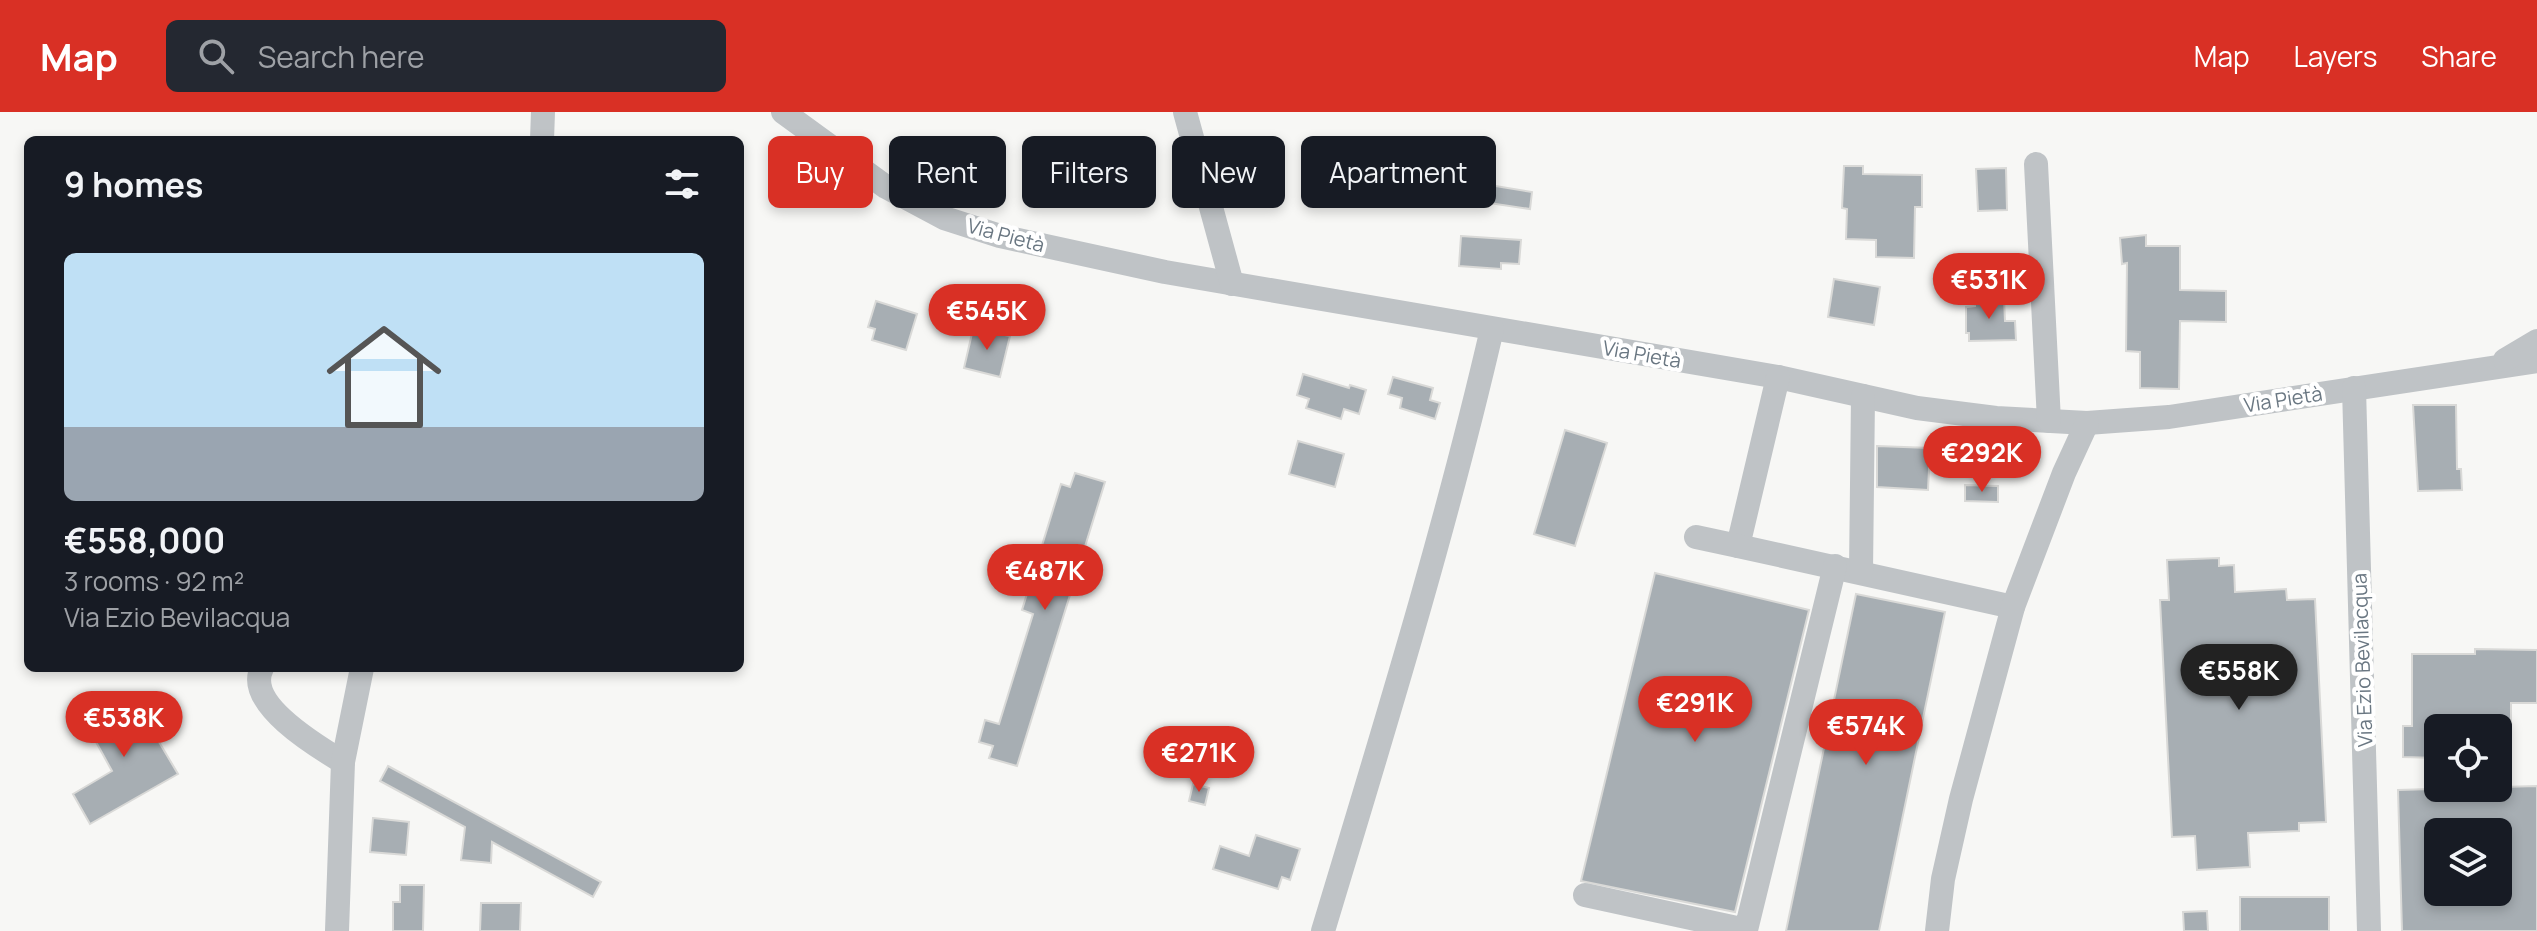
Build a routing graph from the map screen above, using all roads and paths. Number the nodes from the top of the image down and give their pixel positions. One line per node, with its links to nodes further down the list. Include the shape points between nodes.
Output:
1 (543, 112): 4 (street)
2 (783, 112): 6 (street, Via Pietà, via 886,187 944,218 1000,236)
3 (1185, 112): 6 (street)
4 (542, 136)
5 (2036, 164): 14 (street)
6 (1232, 284): 7 (street, Via Pietà)
7 (1492, 329): 11 (street, Via Pietà); 26 (street, via 1395,691)
8 (2537, 341): 10 (street)
9 (2537, 361): 10 (street, Via Pietà)
10 (2492, 367): 12 (street, Via Pietà)
11 (1778, 377): 13 (street, Via Pietà); 17 (street)
12 (2354, 388): 15 (street, Via Pietà, via 2169,417); 29 (street, Via Ezio Bevilacqua)
13 (1863, 396): 14 (street, Via Pietà, via 1917,408); 19 (street)
14 (2049, 421): 15 (street, Via Pietà)
15 (2087, 423): 20 (street)
16 (1696, 537): 17 (street)
17 (1738, 546): 18 (street)
18 (1835, 566): 19 (street); 27 (street)
19 (1861, 572): 20 (street)
20 (2013, 607): 28 (street, via 1961,799)
21 (261, 672): 23 (street, via 259,686 270,706)
22 (361, 672): 23 (street)
23 (343, 762): 25 (street)
24 (1585, 895): 27 (street)
25 (337, 931)
26 (1323, 931)
27 (1746, 931)
28 (1937, 931)
29 (2369, 931)

